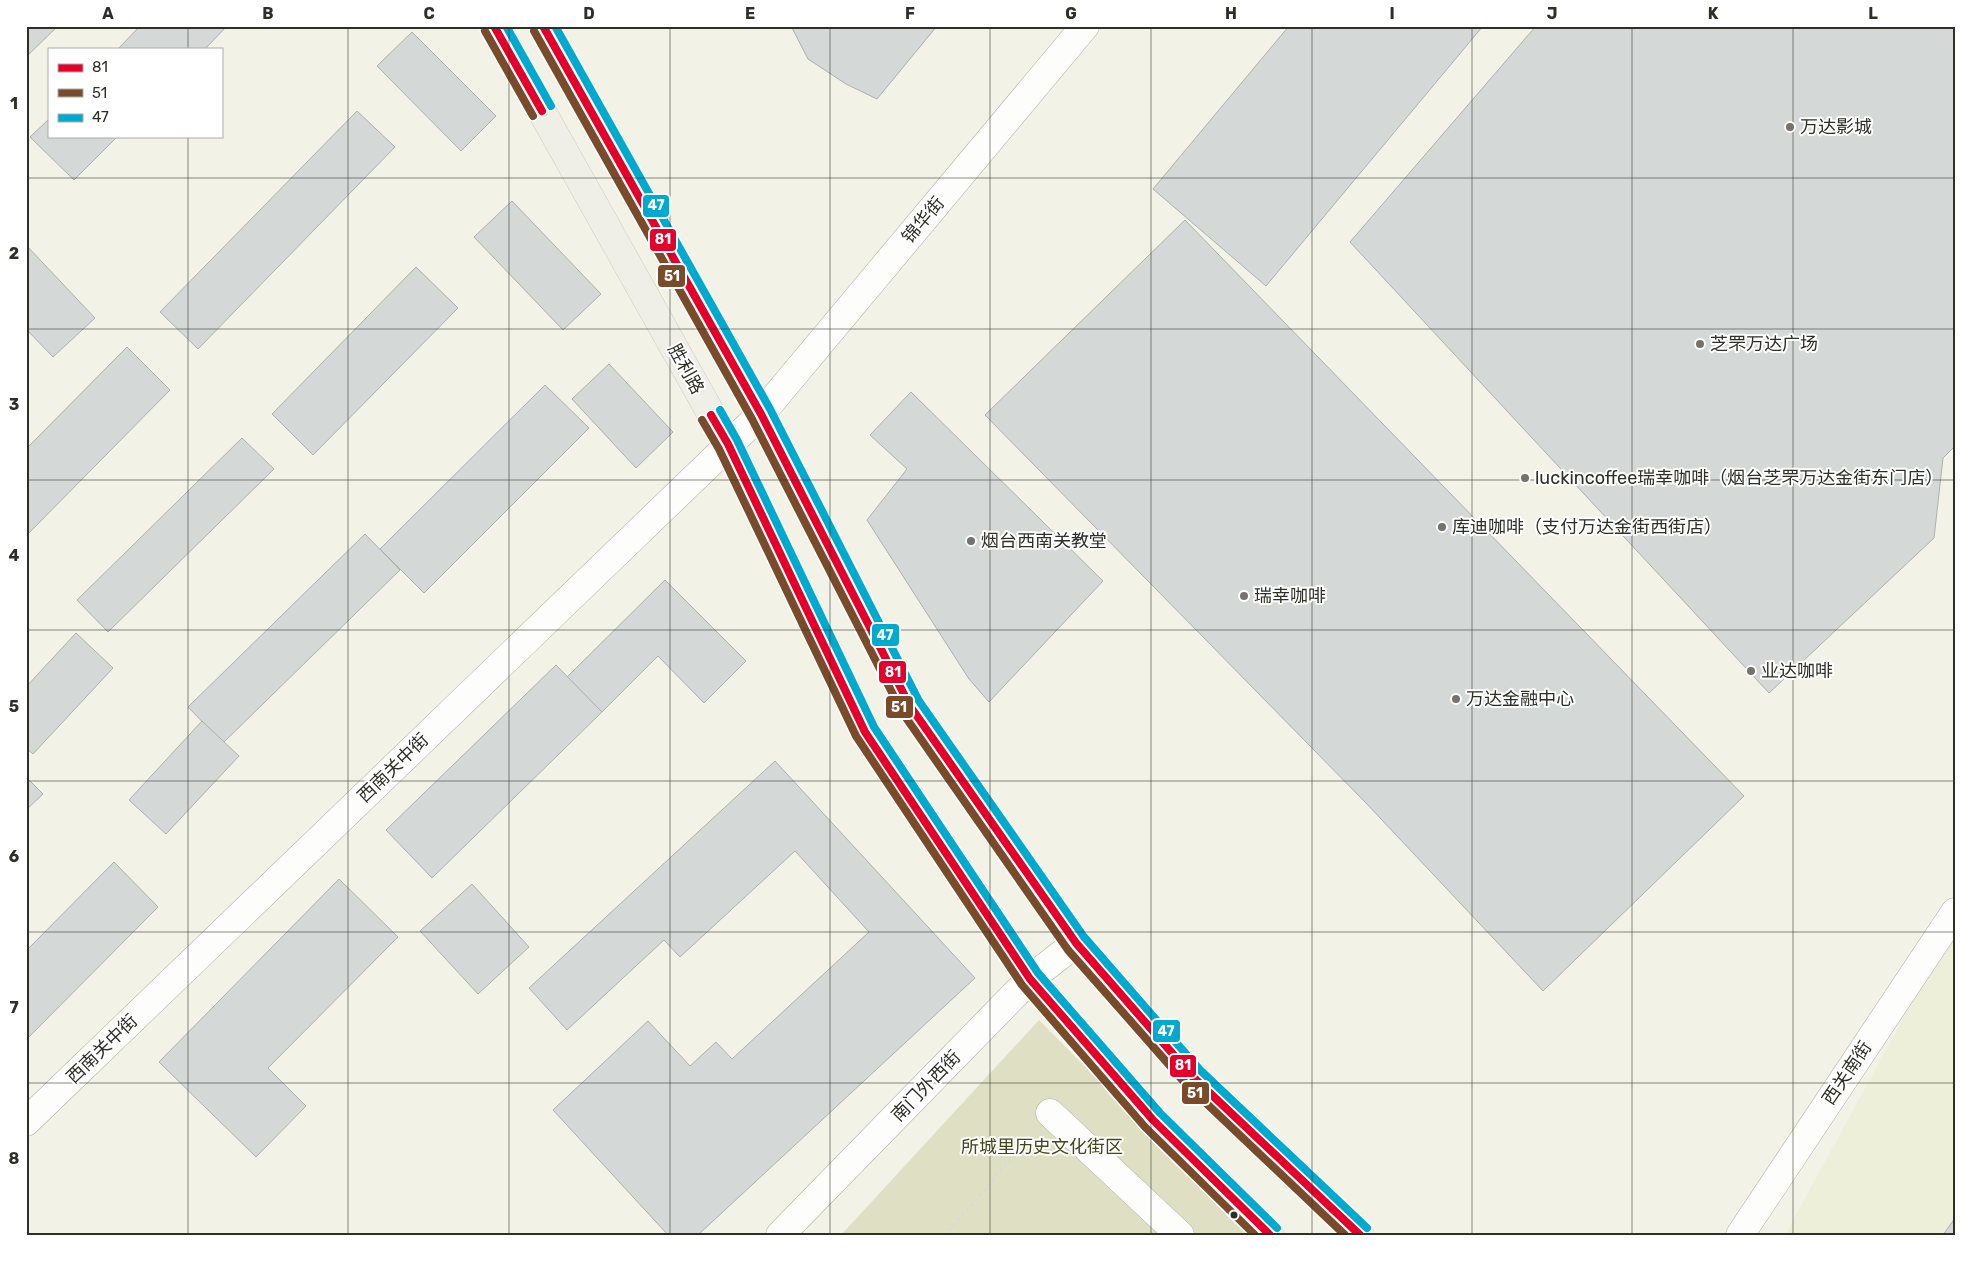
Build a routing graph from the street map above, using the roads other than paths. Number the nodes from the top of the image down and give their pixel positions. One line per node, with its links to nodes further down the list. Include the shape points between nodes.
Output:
1 (494, 26): 5 (main road, 胜利路)
2 (543, 26): 4 (main road)
3 (1085, 26): 4 (street, 锦华街)
4 (761, 414): 5 (street, 西南关中街); 7 (main road, via 910,706)
5 (728, 444): 8 (main road, 胜利路, via 865,732); 10 (street, 西南关中街)
6 (1955, 912): 15 (street, 西关南街)
7 (1076, 943): 8 (street, 南门外西街); 14 (main road, via 1193,1077)
8 (1030, 979): 11 (street, 南门外西街); 13 (main road, 胜利路, via 1153,1120)
9 (1050, 1114): 12 (street)
10 (26, 1122)
11 (780, 1235)
12 (1180, 1235)
13 (1270, 1235)
14 (1360, 1235)
15 (1740, 1235)

